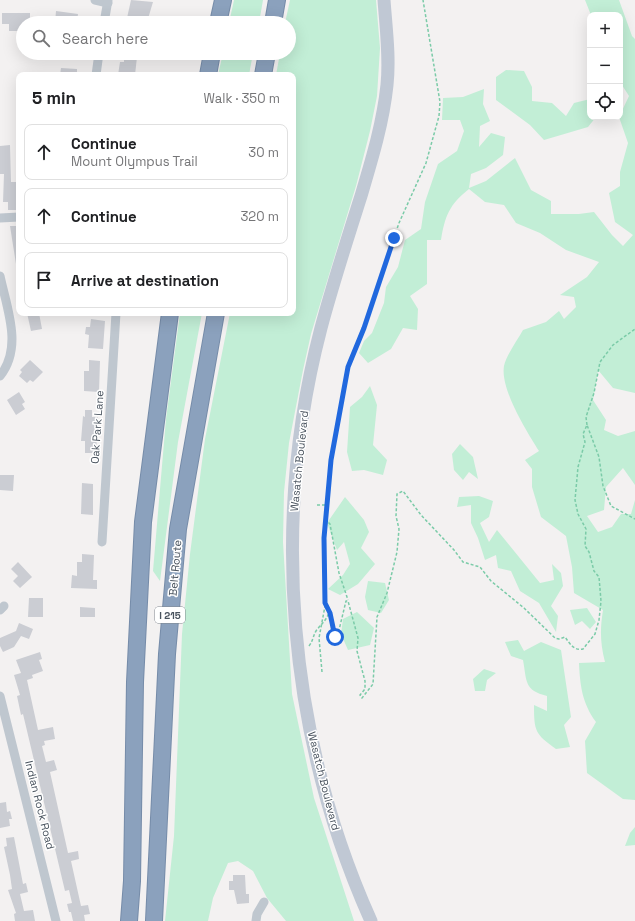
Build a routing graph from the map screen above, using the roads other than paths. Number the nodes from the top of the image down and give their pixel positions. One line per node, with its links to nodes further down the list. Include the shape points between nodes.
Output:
1 (95, 0): 5 (street)
2 (223, 0): 7 (highway)
3 (277, 0): 8 (highway)
4 (384, 0): 29 (street, Wasatch Boulevard, via 388,70 382,120 321,329 310,376 299,442 292,540 299,652 308,718 325,795 342,849)
5 (108, 1): 6 (street)
6 (105, 16)
7 (220, 16)
8 (274, 16)
9 (98, 60): 12 (street)
10 (211, 60): 13 (highway)
11 (266, 60): 14 (highway)
12 (96, 72)
13 (209, 72)
14 (264, 72)
15 (16, 217): 16 (street)
16 (0, 218)
17 (0, 276): 21 (street, via 12,341 9,361)
18 (116, 316): 22 (street, Oak Park Lane)
19 (170, 316): 26 (highway, via 143,522 135,682)
20 (215, 316): 27 (highway, Belt Route / I 215, via 178,529 167,654)
21 (0, 376)
22 (102, 542)
23 (0, 696): 25 (street, Indian Rock Road)
24 (264, 902): 28 (street, via 256,914)
25 (56, 921)
26 (129, 921)
27 (154, 921)
28 (256, 921)
29 (371, 921)

